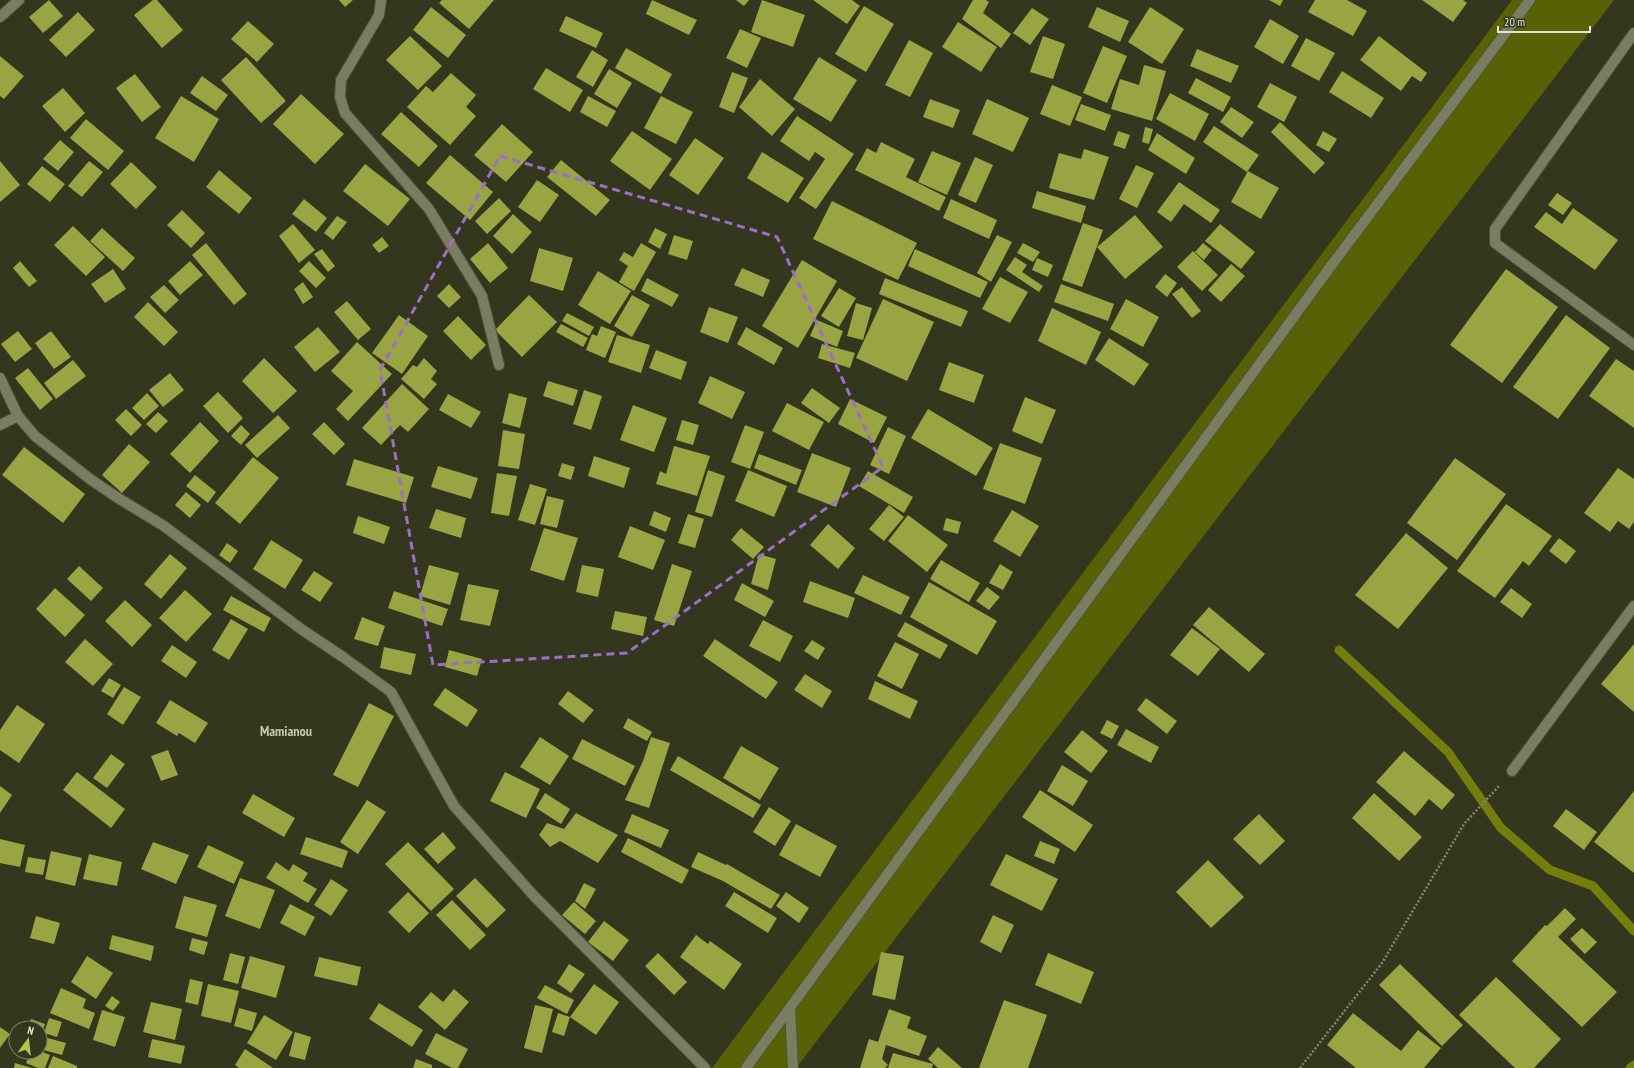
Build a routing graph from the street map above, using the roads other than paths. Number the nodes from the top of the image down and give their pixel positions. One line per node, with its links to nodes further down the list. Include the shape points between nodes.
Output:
1 (19, 0): 4 (street)
2 (381, 0): 7 (street, via 379,15 341,80 340,97 345,113 429,209 482,296)
3 (1530, 0): 13 (street, via 1328,270)
4 (0, 17)
5 (1634, 33): 6 (street, via 1495,229 1495,243)
6 (1634, 345)
7 (499, 365)
8 (0, 378): 9 (street)
9 (18, 416): 10 (street); 14 (street, via 35,436 90,479 164,526 301,629 391,692 454,806 535,897)
10 (0, 425)
11 (1634, 606): 12 (street)
12 (1512, 771)
13 (790, 1008): 15 (street); 16 (street)
14 (705, 1068)
15 (746, 1068)
16 (793, 1068)

